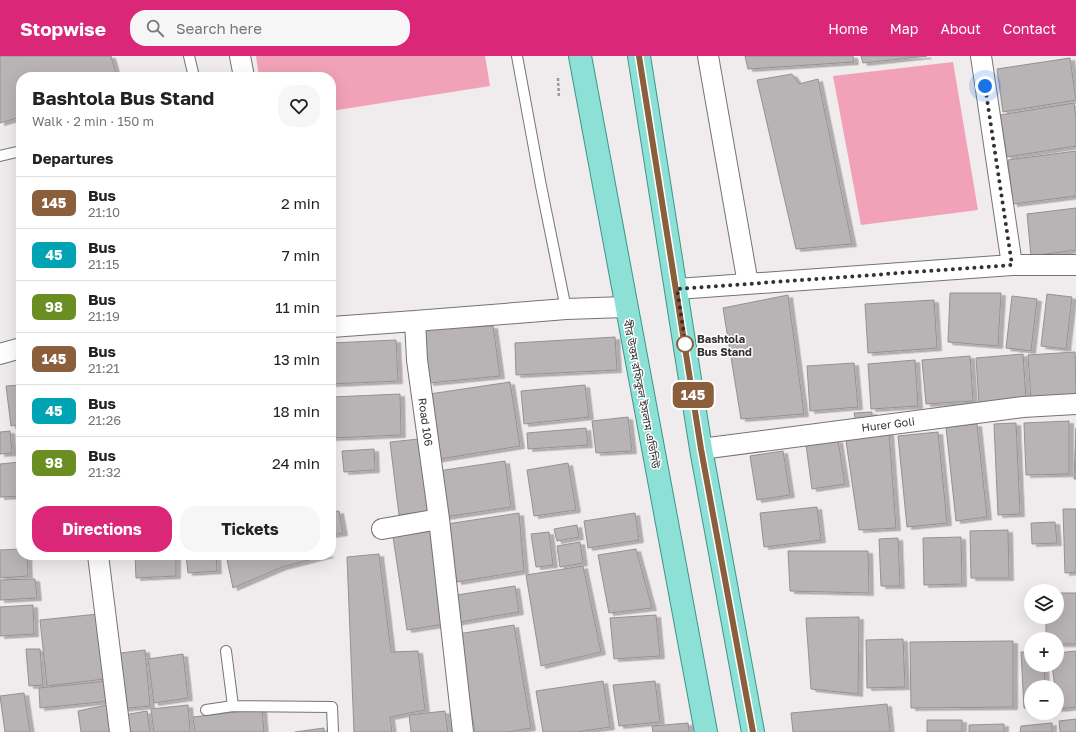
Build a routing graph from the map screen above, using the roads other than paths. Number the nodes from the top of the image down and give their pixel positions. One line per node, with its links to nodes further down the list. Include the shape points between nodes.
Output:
1 (189, 56): 8 (lane)
2 (240, 56): 9 (street)
3 (517, 56): 17 (lane, via 540,186)
4 (580, 56): 16 (main road, বীর উত্তম রফিকুল ইসলাম এভিনিউ)
5 (639, 56): 15 (main road)
6 (708, 56): 14 (street)
7 (981, 56): 12 (street)
8 (193, 72)
9 (243, 72)
10 (16, 152): 11 (lane)
11 (0, 156)
12 (1012, 265): 13 (street); 14 (street)
13 (1076, 265)
14 (748, 284): 15 (street)
15 (677, 289): 23 (main road)
16 (625, 306): 17 (street); 33 (main road, বীর উত্তম রফিকুল ইসলাম এভিনিউ)
17 (566, 309): 18 (street)
18 (415, 321): 19 (street); 24 (street, Road 106, via 417,360)
19 (336, 327)
20 (16, 349): 21 (street)
21 (0, 354)
22 (1076, 404): 23 (street, Hurer Goli, via 1023,407)
23 (701, 449): 34 (main road)
24 (439, 520): 25 (street); 32 (street, Road 106)
25 (382, 529)
26 (99, 560): 30 (street)
27 (226, 651): 28 (lane)
28 (233, 706): 29 (lane); 31 (lane, via 332,707)
29 (206, 710)
30 (120, 732)
31 (333, 732)
32 (464, 732)
33 (706, 732)
34 (753, 732)

